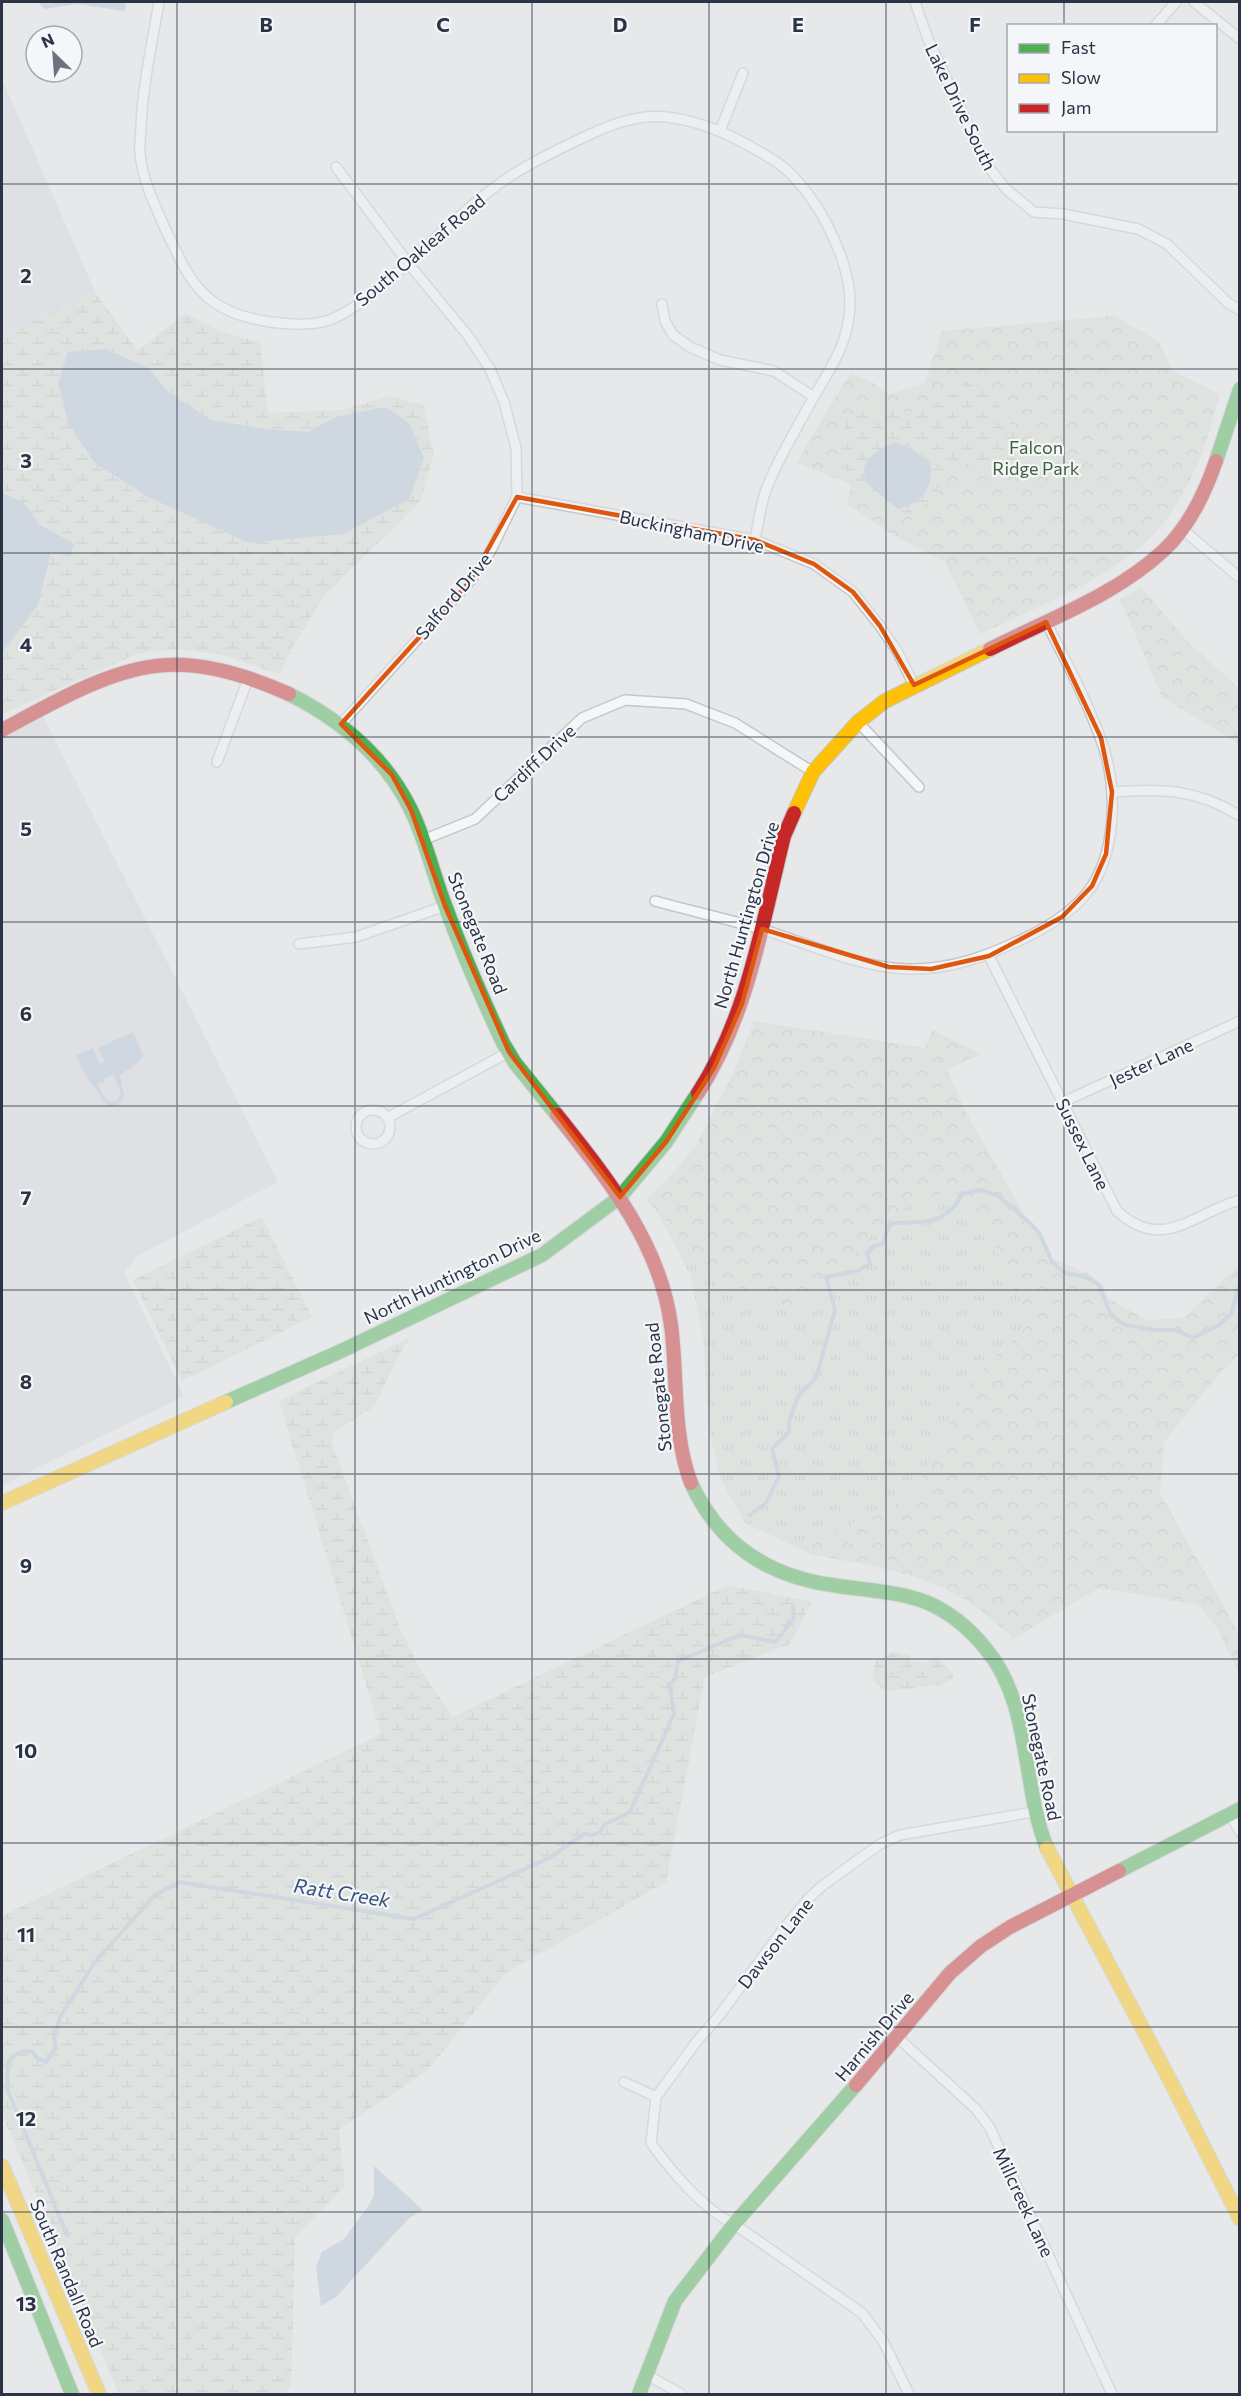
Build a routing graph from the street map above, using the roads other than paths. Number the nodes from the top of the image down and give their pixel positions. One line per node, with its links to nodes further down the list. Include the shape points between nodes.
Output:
1 (159, 2): 10 (street, South Oakleaf Road, via 143,100 140,153 157,210 200,292 225,311 258,320 290,325 326,321 357,304)
2 (915, 2): 12 (street, Lake Drive South, via 986,164 1006,189 1034,212 1120,224 1167,244)
3 (1176, 2): 5 (street)
4 (1194, 2): 6 (street)
5 (1157, 24)
6 (1239, 39)
7 (743, 73): 8 (street)
8 (720, 131): 10 (street, South Oakleaf Road, via 667,117 609,125 510,177); 14 (street, South Oakleaf Road, via 787,169 818,209 842,255 849,280 847,331 839,356)
9 (336, 167): 10 (street, Salford Drive)
10 (408, 263): 15 (street, Salford Drive, via 490,369 516,448)
11 (662, 304): 14 (street, via 673,335 690,346 720,360 774,371)
12 (1239, 310)
13 (1239, 390): 16 (street, North Huntington Drive, via 1208,485)
14 (814, 397): 17 (street, South Oakleaf Road, via 768,483)
15 (517, 497): 17 (street, Buckingham Drive); 23 (street, Salford Drive, via 490,552 471,580)
16 (1182, 529): 18 (street); 19 (street, North Huntington Drive, via 1163,550 1118,585)
17 (754, 540): 21 (street, Buckingham Drive, via 814,564 853,592 897,651)
18 (1239, 578)
19 (1046, 622): 21 (street, North Huntington Drive); 28 (street, via 1101,738)
20 (248, 679): 23 (street, Stonegate Road, via 289,693); 24 (street, Stonegate Road, via 188,664 154,666 119,675); 25 (street)
21 (914, 685): 22 (street, North Huntington Drive, via 885,700)
22 (858, 722): 26 (street, North Huntington Drive); 27 (street)
23 (341, 724): 30 (street, Stonegate Road, via 392,775)
24 (2, 730)
25 (217, 762)
26 (813, 772): 30 (street, Cardiff Drive, via 735,723 686,704 625,700 582,718 475,819); 33 (street, North Huntington Drive, via 784,836)
27 (919, 787)
28 (1113, 792): 29 (street, via 1181,792 1214,802); 35 (street, via 1106,854 1092,886 1062,917)
29 (1239, 816)
30 (423, 840): 32 (street, Stonegate Road)
31 (655, 901): 33 (street)
32 (445, 906): 34 (street, via 356,938); 37 (street, Stonegate Road)
33 (762, 929): 35 (street, via 889,967 930,969); 40 (street, North Huntington Drive, via 742,1004 714,1068 666,1142)
34 (299, 944)
35 (989, 956): 38 (street, Sussex Lane)
36 (1239, 1021): 38 (street, Jester Lane)
37 (508, 1052): 39 (street); 40 (street, Stonegate Road)
38 (1063, 1102): 41 (street, Sussex Lane, via 1117,1211 1139,1227 1180,1227)
39 (387, 1118)
40 (620, 1197): 42 (street, North Huntington Drive, via 542,1255 339,1352); 44 (street, Stonegate Road, via 653,1260 671,1319 684,1461 697,1496 715,1523 738,1549 799,1580 902,1594 937,1607 970,1631 999,1667 1014,1701)
41 (1239, 1200)
42 (2, 1503)
43 (1235, 1811): 45 (street); 46 (street, Harnish Drive)
44 (1033, 1812): 46 (street, Stonegate Road); 49 (street, Dawson Lane, via 900,1835 880,1844 822,1886 781,1932)
45 (1239, 1832)
46 (1071, 1896): 47 (street, Harnish Drive, via 996,1936 965,1958); 51 (street, Stonegate Road)
47 (897, 2036): 53 (street, Harnish Drive); 60 (street, Millcreek Lane, via 976,2109 990,2128)
48 (624, 2082): 49 (street)
49 (656, 2097): 53 (street, via 651,2143 670,2170 719,2217)
50 (2, 2166): 56 (street, South Randall Road)
51 (1239, 2219)
52 (2, 2220): 55 (street)
53 (734, 2224): 54 (street, Harnish Drive, via 675,2301); 59 (street, via 862,2313 884,2341)
54 (647, 2375): 57 (street, Harnish Drive); 58 (street)
55 (72, 2394)
56 (99, 2394)
57 (639, 2394)
58 (681, 2394)
59 (909, 2394)
60 (1112, 2394)

